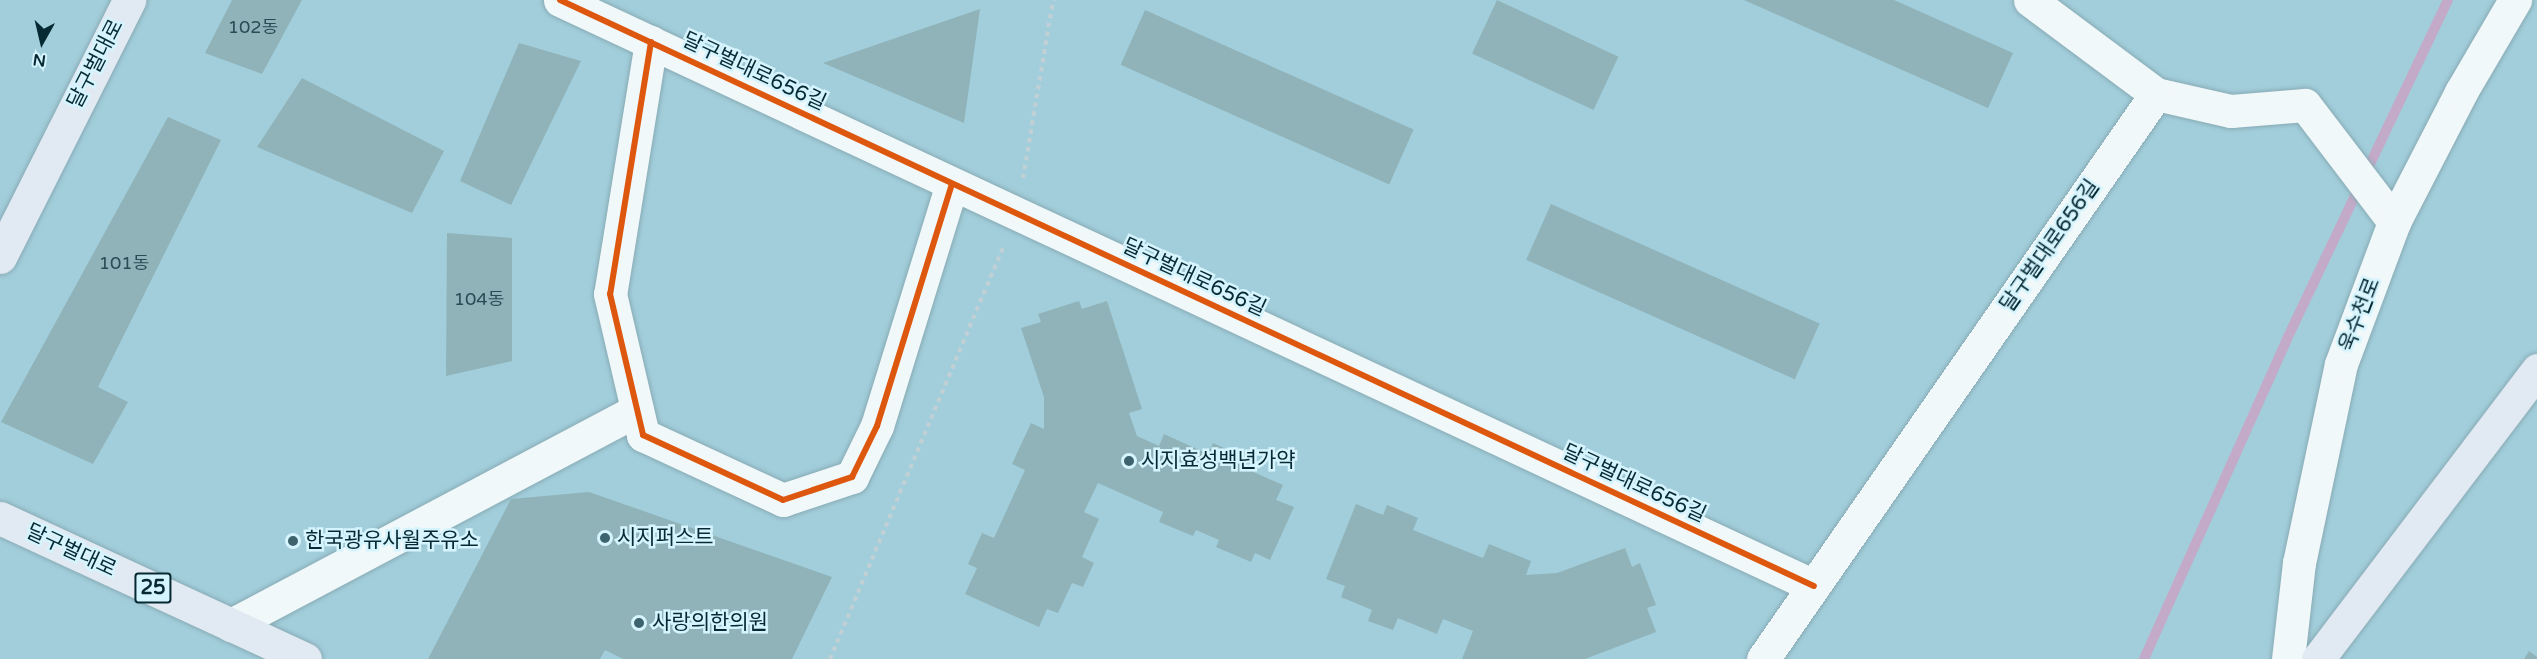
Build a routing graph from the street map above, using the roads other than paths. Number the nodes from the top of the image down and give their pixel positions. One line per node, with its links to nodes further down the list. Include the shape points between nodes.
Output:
1 (129, 0): 9 (main road, 달구벌대로)
2 (560, 0): 5 (street, 달구벌대로656길)
3 (2030, 0): 6 (street)
4 (2515, 0): 8 (street, 욱수천로, via 2461,92)
5 (651, 42): 7 (street, 달구벌대로656길); 11 (street, via 610,294)
6 (2156, 94): 8 (street, via 2231,111 2305,105); 13 (street, 달구벌대로656길)
7 (952, 184): 11 (street, via 877,426 852,477 783,500 643,435); 13 (street, 달구벌대로656길)
8 (2394, 222): 17 (street, 욱수천로, via 2341,364 2300,563)
9 (0, 256)
10 (2537, 370): 18 (main road)
11 (637, 410): 14 (street)
12 (0, 518): 14 (main road, 달구벌대로 / 25)
13 (1814, 586): 16 (street, 달구벌대로656길)
14 (231, 625): 15 (main road, 달구벌대로 / 25)
15 (305, 659)
16 (1763, 659)
17 (2288, 659)
18 (2318, 659)

